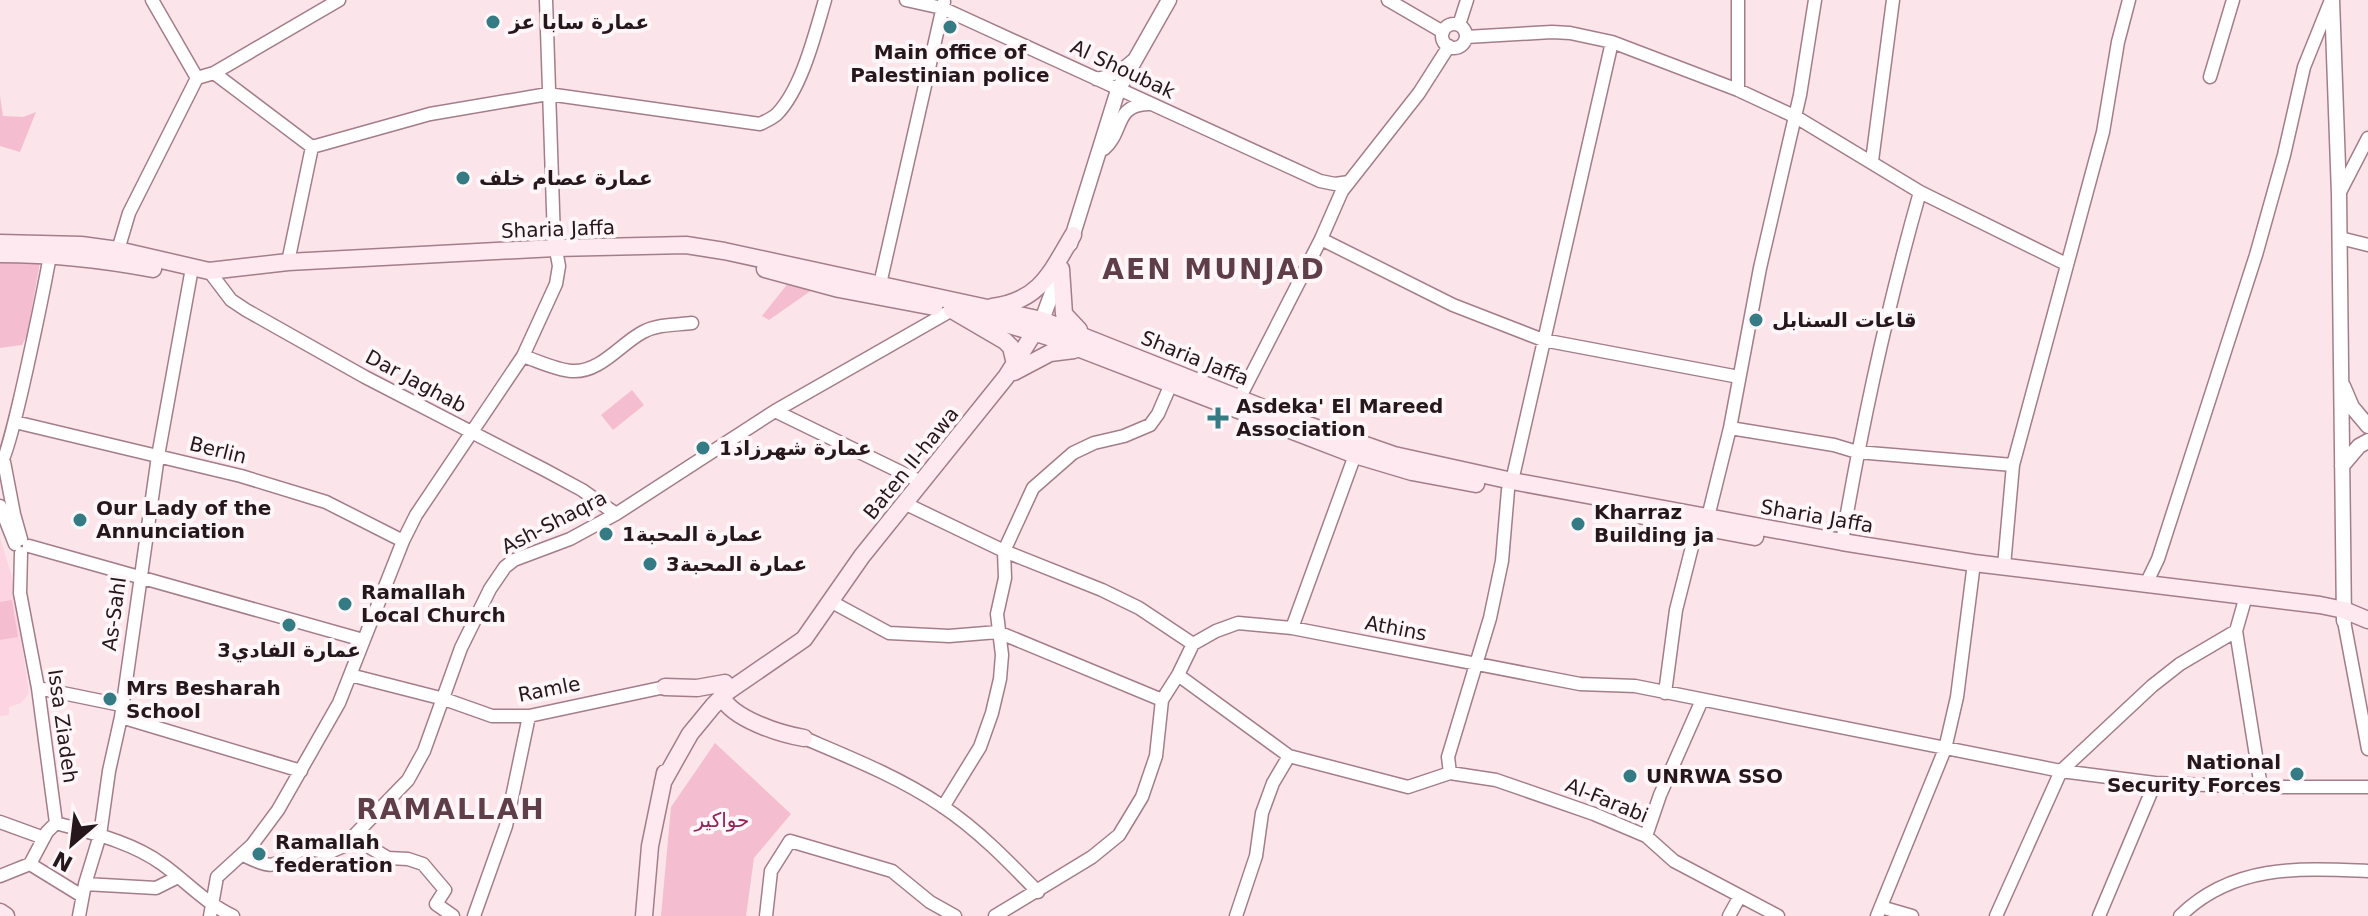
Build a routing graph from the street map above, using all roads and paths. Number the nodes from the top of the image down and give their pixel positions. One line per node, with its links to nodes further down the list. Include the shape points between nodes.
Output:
1 (152, 0): 24 (street)
2 (339, 0): 22 (street)
3 (546, 0): 28 (street)
4 (825, 0): 28 (street, via 793,91 776,116 760,124)
5 (906, 0): 15 (street, Al Shoubak)
6 (1170, 0): 21 (street); 27 (street)
7 (1388, 0): 17 (street)
8 (1467, 0): 16 (street)
9 (1738, 0): 26 (street)
10 (1815, 0): 30 (street)
11 (1893, 0): 35 (street)
12 (2129, 0): 52 (street, via 2103,132)
13 (2233, 0): 23 (street)
14 (2331, 0): 40 (street); 93 (street, via 2304,67 2256,255)
15 (943, 4): 25 (street, Al Shoubak); 55 (street)
16 (1459, 25): 17 (street); 18 (street)
17 (1443, 32): 20 (street)
18 (1466, 37): 19 (street, via 1552,32); 20 (street, via 1460,46)
19 (1612, 42): 26 (street); 60 (street)
20 (1449, 46): 38 (street)
21 (1135, 59): 25 (street, via 1123,70); 27 (street)
22 (214, 73): 24 (street); 33 (street)
23 (2210, 77)
24 (197, 78): 48 (street, via 129,213)
25 (1095, 79): 27 (street, Al Shoubak); 31 (street, via 1105,90)
26 (1738, 90): 30 (street)
27 (1122, 91): 29 (street, Al Shoubak); 31 (street); 34 (street)
28 (548, 94): 33 (street, via 430,114); 49 (street)
29 (1150, 104): 34 (street, via 1124,112); 37 (street, Al Shoubak)
30 (1796, 117): 35 (street); 64 (street)
31 (1108, 122): 36 (street)
32 (2368, 138): 40 (street)
33 (312, 147): 51 (street)
34 (1104, 149): 36 (street)
35 (1872, 161): 39 (street)
36 (1094, 169): 42 (street)
37 (1320, 181): 38 (street, Al Shoubak); 41 (street, Al Shoubak)
38 (1349, 182): 41 (street)
39 (1920, 192): 52 (street); 74 (street)
40 (2339, 194): 43 (street)
41 (1338, 205): 44 (street)
42 (1073, 235): 53 (street); 56 (main road, via 1043,284 1016,302)
43 (2340, 238): 46 (street); 65 (street)
44 (1321, 239): 60 (street, via 1453,305); 67 (street)
45 (0, 243): 47 (main road, Sharia Jaffa)
46 (2368, 245)
47 (52, 248): 48 (main road, Sharia Jaffa); 50 (main road, Sharia Jaffa); 54 (main road, Sharia Jaffa); 69 (street)
48 (118, 250): 54 (main road, Sharia Jaffa)
49 (556, 253): 51 (main road, Sharia Jaffa); 54 (main road, Sharia Jaffa); 55 (main road, Sharia Jaffa, via 686,245); 57 (main road, Sharia Jaffa, via 710,258); 62 (street, via 556,284)
50 (0, 254)
51 (288, 262): 54 (main road, Sharia Jaffa)
52 (2066, 264): 78 (street)
53 (1061, 269): 59 (street); 61 (main road, via 1064,314)
54 (201, 274): 72 (street, Dar Jaghab, via 246,310); 76 (street, As-Sahl)
55 (880, 284): 56 (main road, Sharia Jaffa)
56 (985, 308): 59 (main road, Sharia Jaffa)
57 (952, 310): 59 (main road, Sharia Jaffa); 63 (main road, via 1011,347); 68 (street, Ash-Shaqra)
58 (692, 323): 62 (street, via 646,330 582,370)
59 (1038, 326): 61 (main road, Sharia Jaffa); 63 (main road, Baten II-hawa)
60 (1543, 340): 64 (street); 81 (street)
61 (1086, 344): 63 (main road); 66 (main road, Sharia Jaffa); 67 (main road, Sharia Jaffa)
62 (523, 356): 72 (street)
63 (1011, 371): 80 (main road, Baten II-hawa)
64 (1739, 377): 71 (street)
65 (2341, 382): 70 (street); 79 (street)
66 (1171, 384): 75 (main road, Sharia Jaffa); 89 (street, via 1150,425 1073,453 1033,488)
67 (1240, 397): 81 (main road, Sharia Jaffa, via 1394,455)
68 (775, 411): 80 (street); 84 (street, Ash-Shaqra)
69 (15, 422): 76 (street, Berlin); 77 (street)
70 (2368, 426)
71 (1730, 428): 74 (street); 85 (street)
72 (470, 432): 84 (street, Dar Jaghab, via 582,490); 86 (street)
73 (2368, 441): 79 (street)
74 (1857, 452): 78 (street); 87 (street)
75 (1355, 455): 81 (main road, Sharia Jaffa, via 1412,472); 98 (street)
76 (158, 456): 86 (street, Berlin, via 326,502); 92 (street, As-Sahl)
77 (4, 461): 88 (street)
78 (2013, 465): 90 (street)
79 (2342, 466): 96 (street)
80 (921, 482): 82 (main road, Baten II-hawa)
81 (1510, 486): 85 (main road, Sharia Jaffa); 104 (street, via 1502,561)
82 (904, 503): 89 (street); 94 (main road, Baten II-hawa)
83 (0, 506): 88 (street, Issa Ziadeh)
84 (616, 514): 111 (street, Ash-Shaqra, via 505,567 461,648)
85 (1702, 522): 87 (main road, Sharia Jaffa); 91 (main road, Sharia Jaffa); 110 (street, via 1676,610)
86 (403, 541): 102 (street)
87 (1842, 542): 91 (main road, Sharia Jaffa)
88 (22, 545): 92 (street); 108 (street, Issa Ziadeh, via 20,593)
89 (1004, 551): 101 (street); 103 (street, via 1139,608)
90 (2004, 566): 91 (main road, Sharia Jaffa); 93 (main road, Sharia Jaffa)
91 (1974, 568): 95 (main road, Sharia Jaffa); 119 (street)
92 (140, 575): 102 (street); 114 (street, As-Sahl)
93 (2146, 584): 96 (main road, Sharia Jaffa, via 2245,594)
94 (830, 601): 101 (street, via 889,633); 109 (main road, Baten II-hawa, via 809,630)
95 (2244, 603): 96 (main road, Sharia Jaffa); 100 (street)
96 (2344, 616): 97 (main road, Sharia Jaffa); 99 (main road, Sharia Jaffa); 120 (street)
97 (2368, 620)
98 (1292, 628): 103 (street, Athins, via 1238,623); 104 (street, Athins)
99 (2368, 630)
100 (2236, 631): 123 (street, via 2152,686); 126 (street)
101 (998, 632): 112 (street); 128 (street, via 1002,655 992,713 980,747)
102 (363, 640): 105 (street)
103 (1193, 644): 106 (street)
104 (1475, 665): 110 (street, Athins); 124 (street, via 1448,757)
105 (350, 675): 111 (street, Ramle); 122 (street)
106 (1178, 675): 112 (street); 121 (street)
107 (665, 687): 109 (main road); 115 (main road, via 686,695); 116 (street, Ramle)
108 (38, 688): 114 (street); 130 (street, Issa Ziadeh)
109 (729, 688): 115 (main road); 117 (main road, via 730,709); 118 (main road, via 743,708)
110 (1665, 693): 113 (street, Athins)
111 (444, 699): 116 (street, Ramle, via 492,716); 134 (street, Ash-Shaqra, via 414,771)
112 (1162, 700): 141 (street, via 1156,756 1142,797 1119,835)
113 (1702, 700): 119 (street, Athins); 132 (street)
114 (121, 711): 122 (street); 131 (street, As-Sahl)
115 (699, 713): 117 (main road); 151 (main road, via 672,753 663,782)
116 (529, 716): 150 (street, via 506,826)
117 (742, 716): 118 (main road)
118 (804, 738): 128 (street)
119 (1945, 749): 123 (street, Athins); 145 (street)
120 (2368, 749)
121 (1289, 756): 124 (street, via 1408,787); 155 (street, via 1262,813 1256,856)
122 (301, 771): 135 (street)
123 (2061, 771): 125 (street, Athins); 159 (street)
124 (1450, 773): 132 (street, Al-Farabi, via 1496,780)
125 (2155, 783): 126 (street, Athins); 160 (street)
126 (2261, 787): 127 (street, Athins)
127 (2368, 787)
128 (943, 807): 141 (street)
129 (0, 822): 133 (street)
130 (56, 823): 131 (street); 133 (street)
131 (100, 835): 139 (street, via 148,855); 140 (street, As-Sahl)
132 (1646, 836): 142 (street, Al-Farabi, via 1674,861)
133 (44, 838): 136 (street)
134 (354, 838): 135 (street, Ash-Shaqra, via 328,853 305,848 273,865); 149 (street, via 388,858 429,867 445,890 436,904)
135 (243, 855): 143 (street, via 217,877)
136 (30, 864): 138 (street); 140 (street)
137 (2368, 871): 161 (street, via 2300,868 2257,873 2208,893)
138 (0, 875)
139 (178, 877): 140 (street, via 156,888); 143 (street)
140 (84, 890): 146 (street, As-Sahl)
141 (1038, 892): 154 (street)
142 (1740, 896): 156 (street); 157 (street, Al-Farabi)
143 (211, 911): 148 (street)
144 (0, 912): 147 (main road)
145 (1879, 912): 158 (street)
146 (83, 915)
147 (6, 916)
148 (233, 916)
149 (453, 916)
150 (474, 916)
151 (644, 916)
152 (766, 916): 153 (street, via 771,871 790,841 892,871)
153 (955, 916)
154 (995, 916)
155 (1236, 916)
156 (1729, 916)
157 (1778, 916)
158 (1912, 916)
159 (1996, 916)
160 (2099, 916)
161 (2180, 916)

